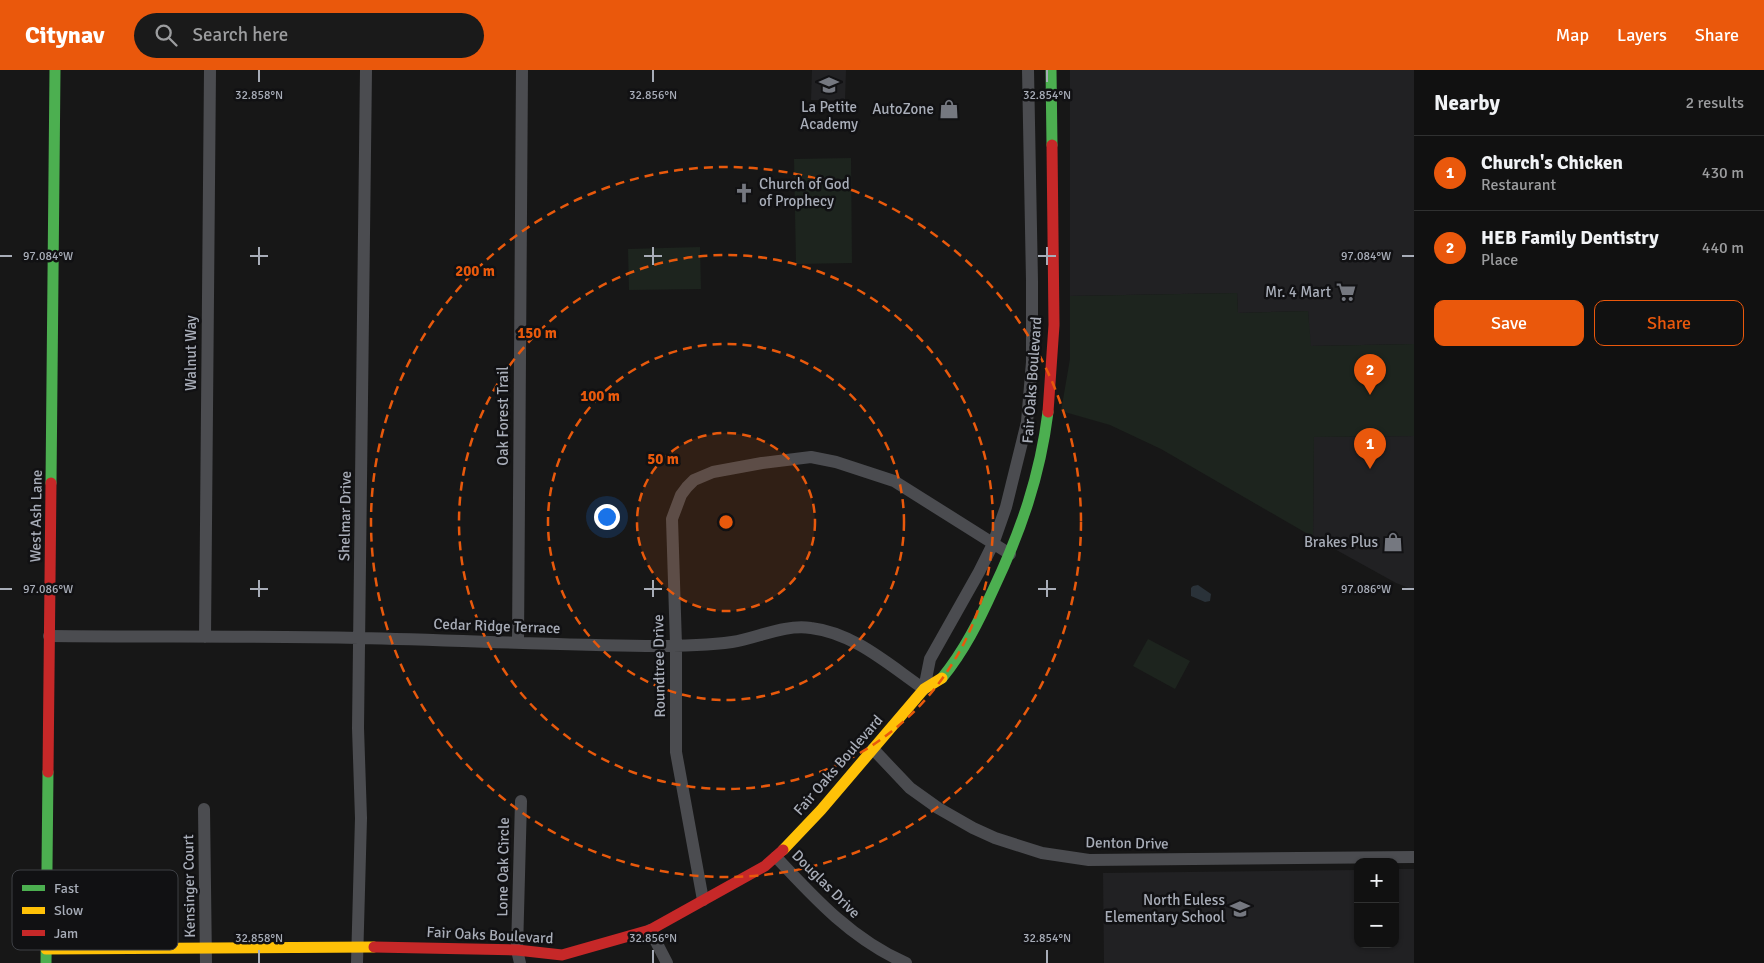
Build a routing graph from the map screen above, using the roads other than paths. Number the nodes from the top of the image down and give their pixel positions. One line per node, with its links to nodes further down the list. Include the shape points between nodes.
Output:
1 (55, 70): 15 (street, West Ash Lane)
2 (210, 70): 16 (street, Walnut Way)
3 (366, 70): 17 (street, Shelmar Drive)
4 (522, 70): 18 (street, Oak Forest Trail)
5 (1028, 70): 7 (street, Fair Oaks Boulevard)
6 (1051, 70): 8 (street, Fair Oaks Boulevard)
7 (1028, 133): 8 (street); 10 (street, Fair Oaks Boulevard)
8 (1052, 133): 9 (street, Fair Oaks Boulevard)
9 (1054, 280): 10 (street); 12 (street, Fair Oaks Boulevard)
10 (1032, 281): 11 (street, Fair Oaks Boulevard, via 1032,362)
11 (1027, 422): 12 (street); 13 (street, Fair Oaks Boulevard, via 1006,508)
12 (1048, 426): 14 (street, Fair Oaks Boulevard, via 1037,477)
13 (993, 544): 14 (street, Roundtree Drive); 19 (street, Roundtree Drive, via 894,481 836,462 811,457 713,472 694,480 687,487 672,519); 20 (street, Fair Oaks Boulevard, via 930,659)
14 (1010, 554): 20 (street, Fair Oaks Boulevard, via 988,603 957,658 942,678)
15 (49, 636): 16 (street, Cedar Ridge Terrace); 26 (street, West Ash Lane)
16 (205, 637): 17 (street, Cedar Ridge Terrace)
17 (359, 638): 18 (street, Cedar Ridge Terrace); 29 (street, Shelmar Drive, via 361,818)
18 (518, 643): 19 (street, Cedar Ridge Terrace)
19 (676, 645): 20 (street, Cedar Ridge Terrace, via 732,642 796,627 812,628 860,644); 27 (street, Roundtree Drive, via 676,752)
20 (924, 689): 21 (street, Fair Oaks Boulevard)
21 (873, 750): 24 (street, Fair Oaks Boulevard); 25 (street, Denton Drive, via 910,788 938,808 995,838 1042,854 1089,860)
22 (521, 801): 33 (street, Lone Oak Circle)
23 (204, 809): 31 (street, Kensinger Court)
24 (776, 857): 27 (street, Fair Oaks Boulevard); 39 (street, Douglas Drive, via 816,900 855,934 885,954)
25 (1414, 857)
26 (47, 870)
27 (702, 900): 28 (street, Fair Oaks Boulevard)
28 (650, 930): 33 (street, Fair Oaks Boulevard, via 562,955); 38 (street)
29 (356, 947): 31 (street, Fair Oaks Boulevard); 33 (street, Fair Oaks Boulevard); 36 (street, Shelmar Drive)
30 (178, 949): 31 (street, Fair Oaks Boulevard)
31 (206, 949): 35 (street, Kensinger Court)
32 (46, 950): 34 (street, West Ash Lane)
33 (517, 950): 37 (street, Lone Oak Circle)
34 (46, 963)
35 (206, 963)
36 (357, 963)
37 (520, 963)
38 (667, 963)
39 (906, 963)

